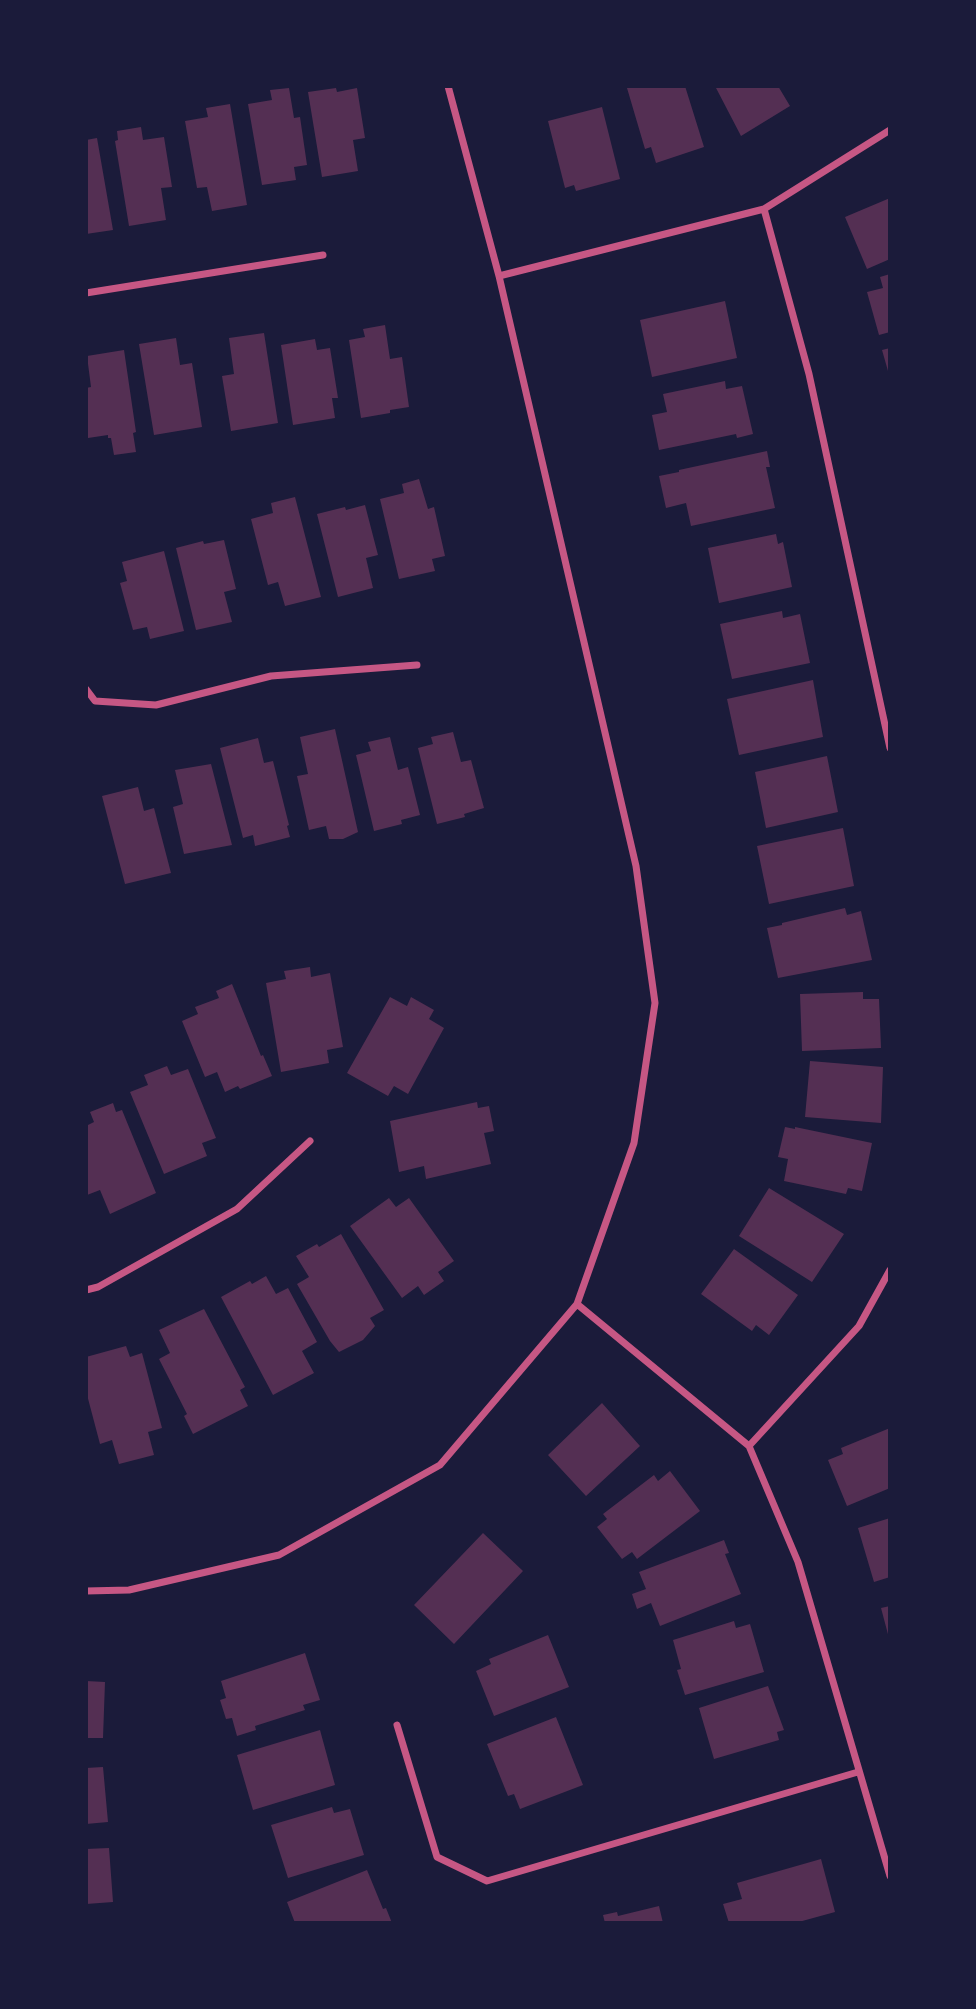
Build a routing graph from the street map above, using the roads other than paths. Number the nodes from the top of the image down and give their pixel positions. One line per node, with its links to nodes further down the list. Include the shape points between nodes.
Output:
1 (448, 86): 5 (street)
2 (890, 130): 3 (street)
3 (764, 209): 5 (street); 9 (street, via 809,374)
4 (323, 255): 6 (street)
5 (499, 276): 13 (street, via 636,866 655,1003 634,1143)
6 (86, 293)
7 (417, 665): 8 (street, via 271,676 156,705 95,701)
8 (86, 689)
9 (890, 748)
10 (310, 1141): 12 (street, via 237,1209)
11 (890, 1270): 14 (street, via 859,1326)
12 (86, 1290)
13 (578, 1304): 14 (street); 15 (street, via 440,1465 279,1555 129,1590)
14 (749, 1446): 17 (street, via 798,1562)
15 (86, 1591)
16 (397, 1725): 17 (street, via 437,1857 486,1881)
17 (858, 1773): 18 (street)
18 (890, 1876)

